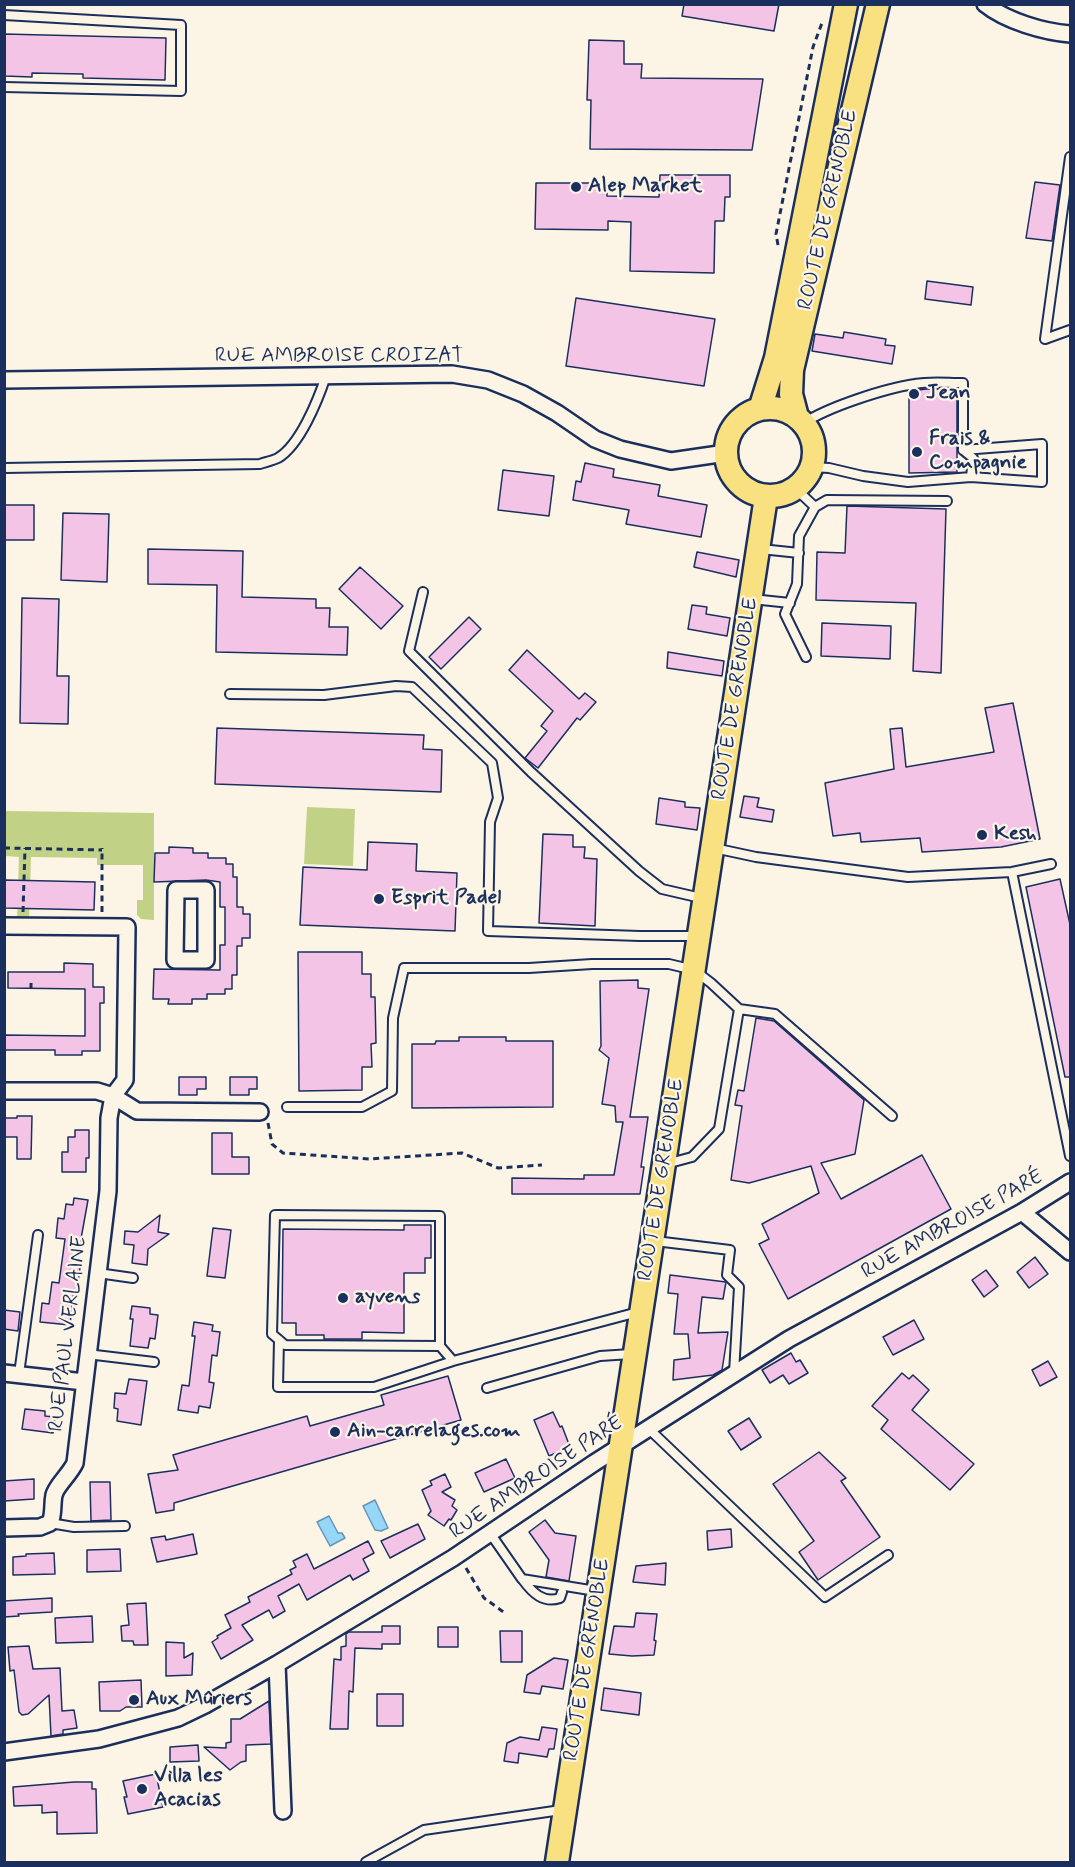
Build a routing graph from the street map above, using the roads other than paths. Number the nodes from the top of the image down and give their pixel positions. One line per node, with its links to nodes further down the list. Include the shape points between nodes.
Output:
1 (846, 4): 11 (main road, ROUTE DE GRENOBLE, via 776,358)
2 (878, 4): 12 (main road, ROUTE DE GRENOBLE, via 792,370 791,394)
3 (985, 4): 5 (street, via 1016,22)
4 (4, 15): 6 (lane, via 181,25 181,91)
5 (1071, 34)
6 (4, 87)
7 (1071, 157): 8 (lane, via 1044,339)
8 (1071, 330)
9 (326, 376): 10 (street, RUE AMBROISE CROIZAT); 14 (street, RUE AMBROISE CROIZAT, via 452,374 488,380 523,394 595,440 620,449 671,460); 16 (lane, via 297,439 279,457 260,464)
10 (4, 380)
11 (760, 409): 12 (main road, via 779,409); 14 (main road, via 736,424 728,437)
12 (801, 420): 13 (lane, via 916,383 963,383); 15 (main road, via 814,444)
13 (963, 450): 17 (lane, via 973,458); 17 (lane, via 1042,444 1042,482)
14 (726, 453): 19 (main road, via 728,466 742,487)
15 (812, 467): 17 (lane, via 908,482); 18 (main road)
16 (4, 468)
17 (971, 477)
18 (796, 489): 19 (main road); 21 (lane)
19 (766, 496): 22 (main road, ROUTE DE GRENOBLE)
20 (947, 501): 21 (lane, via 827,500)
21 (815, 507): 23 (lane, via 800,536)
22 (759, 549): 23 (lane); 25 (main road, ROUTE DE GRENOBLE)
23 (799, 553): 26 (lane, via 797,584)
24 (423, 592): 33 (lane, via 409,651 531,772 639,871 662,889)
25 (752, 599): 26 (lane); 29 (main road, ROUTE DE GRENOBLE)
26 (790, 603): 27 (lane, via 785,614)
27 (806, 657)
28 (230, 694): 35 (lane, via 324,695 412,687 492,763 498,798 490,822 488,931)
29 (713, 848): 31 (lane, via 908,877); 33 (main road, ROUTE DE GRENOBLE)
30 (1051, 864): 31 (lane)
31 (1012, 872): 43 (lane)
32 (176, 890): 32 (street, via 175,960 206,960 206,890)
33 (705, 899): 35 (main road, ROUTE DE GRENOBLE)
34 (4, 926): 39 (street, RUE PAUL VERLAINE, via 127,927 125,1080)
35 (700, 936): 36 (main road, ROUTE DE GRENOBLE)
36 (694, 970): 37 (lane); 40 (lane, via 669,964 404,968 393,1018 392,1091 362,1107); 44 (main road, ROUTE DE GRENOBLE)
37 (739, 1009): 42 (lane, via 775,1014); 44 (lane, via 718,1129 692,1157)
38 (4, 1091): 39 (street, via 97,1091)
39 (113, 1096): 41 (street, via 137,1111); 50 (street, RUE PAUL VERLAINE)
40 (287, 1107)
41 (260, 1112)
42 (892, 1116)
43 (1071, 1156)
44 (665, 1165): 48 (main road, ROUTE DE GRENOBLE)
45 (1071, 1182): 46 (street, RUE AMBROISE PARÉ)
46 (1022, 1212): 49 (street); 60 (street, RUE AMBROISE PARÉ, via 789,1339)
47 (38, 1235): 59 (lane)
48 (653, 1241): 52 (main road, ROUTE DE GRENOBLE); 60 (lane, via 730,1250 727,1275 739,1287)
49 (1071, 1252)
50 (98, 1274): 51 (lane); 55 (street, RUE PAUL VERLAINE)
51 (133, 1278)
52 (642, 1311): 56 (main road, ROUTE DE GRENOBLE); 57 (lane)
53 (279, 1340): 54 (lane, via 285,1345); 54 (lane, via 272,1334 275,1215 440,1216); 57 (lane, via 278,1387 374,1387)
54 (440, 1346): 57 (lane)
55 (87, 1354): 58 (lane); 61 (street, RUE PAUL VERLAINE)
56 (636, 1354): 62 (lane, via 600,1356); 64 (main road, ROUTE DE GRENOBLE)
57 (453, 1361)
58 (154, 1362)
59 (12, 1373): 61 (street)
60 (734, 1375): 63 (street, RUE AMBROISE PARÉ)
61 (84, 1382): 65 (street, RUE PAUL VERLAINE, via 75,1463 54,1493)
62 (487, 1388)
63 (649, 1429): 64 (street, RUE AMBROISE PARÉ); 69 (lane, via 825,1596)
64 (621, 1446): 68 (street, RUE AMBROISE PARÉ); 72 (main road, ROUTE DE GRENOBLE)
65 (50, 1523): 66 (lane, via 74,1527); 67 (street)
66 (125, 1526)
67 (4, 1528)
68 (490, 1533): 70 (lane); 73 (street, RUE AMBROISE PARÉ)
69 (888, 1555)
70 (522, 1579): 71 (lane, via 533,1595 542,1598 555,1600); 72 (lane)
71 (562, 1592)
72 (598, 1592): 75 (main road, ROUTE DE GRENOBLE)
73 (277, 1664): 74 (street, RUE AMBROISE PARÉ, via 178,1718 99,1739); 76 (street)
74 (4, 1752)
75 (566, 1809): 77 (lane, via 424,1830); 78 (main road, ROUTE DE GRENOBLE)
76 (283, 1811)
77 (366, 1863)
78 (557, 1863)

